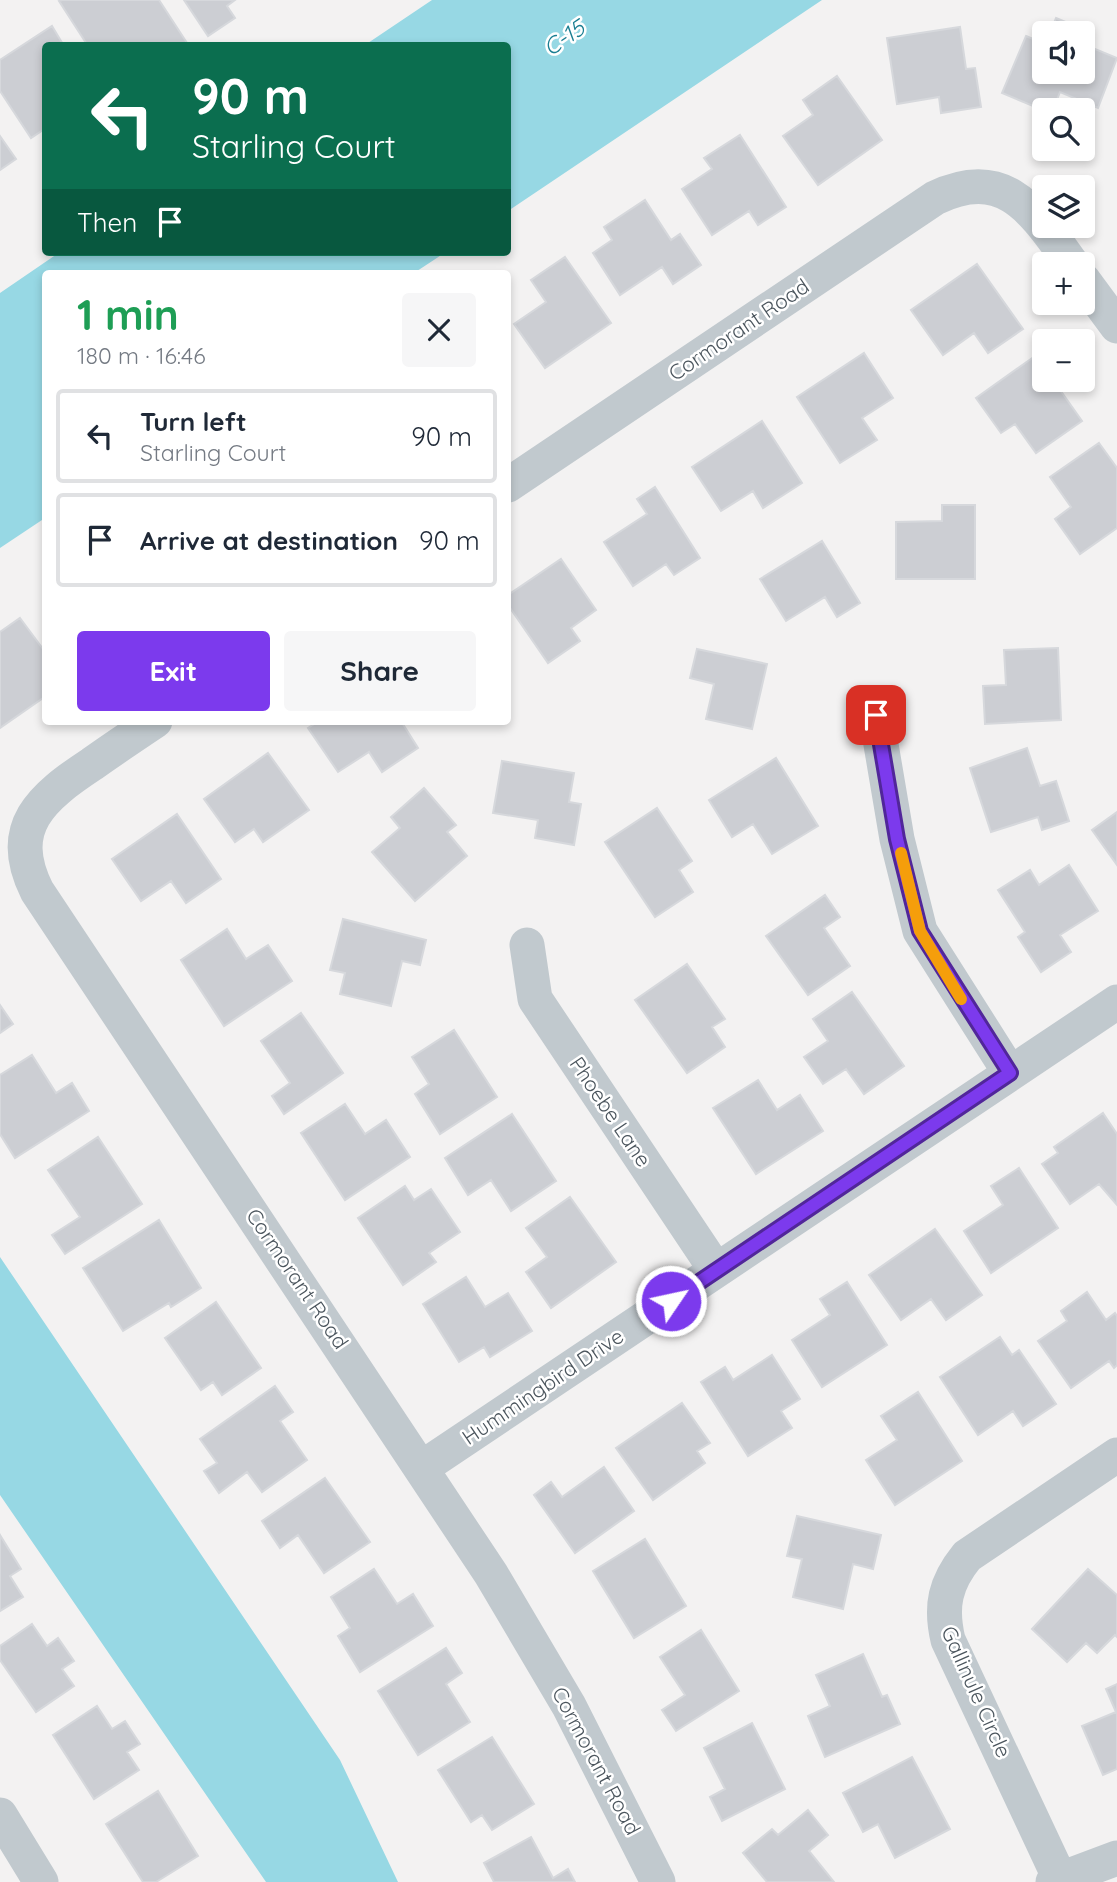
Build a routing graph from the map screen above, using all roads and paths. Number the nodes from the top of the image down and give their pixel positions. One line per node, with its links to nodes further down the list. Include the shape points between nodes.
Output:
1 (1063, 252): 4 (street, Cormorant Road, via 1019,198 998,189 954,189)
2 (1095, 296): 3 (street)
3 (1117, 326)
4 (511, 483)
5 (876, 715): 9 (street, via 897,839 920,931)
6 (149, 725): 12 (street, Cormorant Road, via 53,790 37,807 27,827 24,850 28,872)
7 (527, 945): 10 (street, Phoebe Lane, via 535,999)
8 (1117, 1002): 9 (street, Hummingbird Drive)
9 (1010, 1073): 10 (street, Hummingbird Drive)
10 (716, 1270): 12 (street, Hummingbird Drive)
11 (1117, 1455): 15 (street, Gallinule Circle, via 967,1556 953,1573 945,1595 943,1618 948,1640)
12 (423, 1467): 17 (street, Cormorant Road, via 569,1706)
13 (0, 1815): 16 (street)
14 (1117, 1858): 15 (street)
15 (1056, 1881)
16 (41, 1882)
17 (658, 1882)

